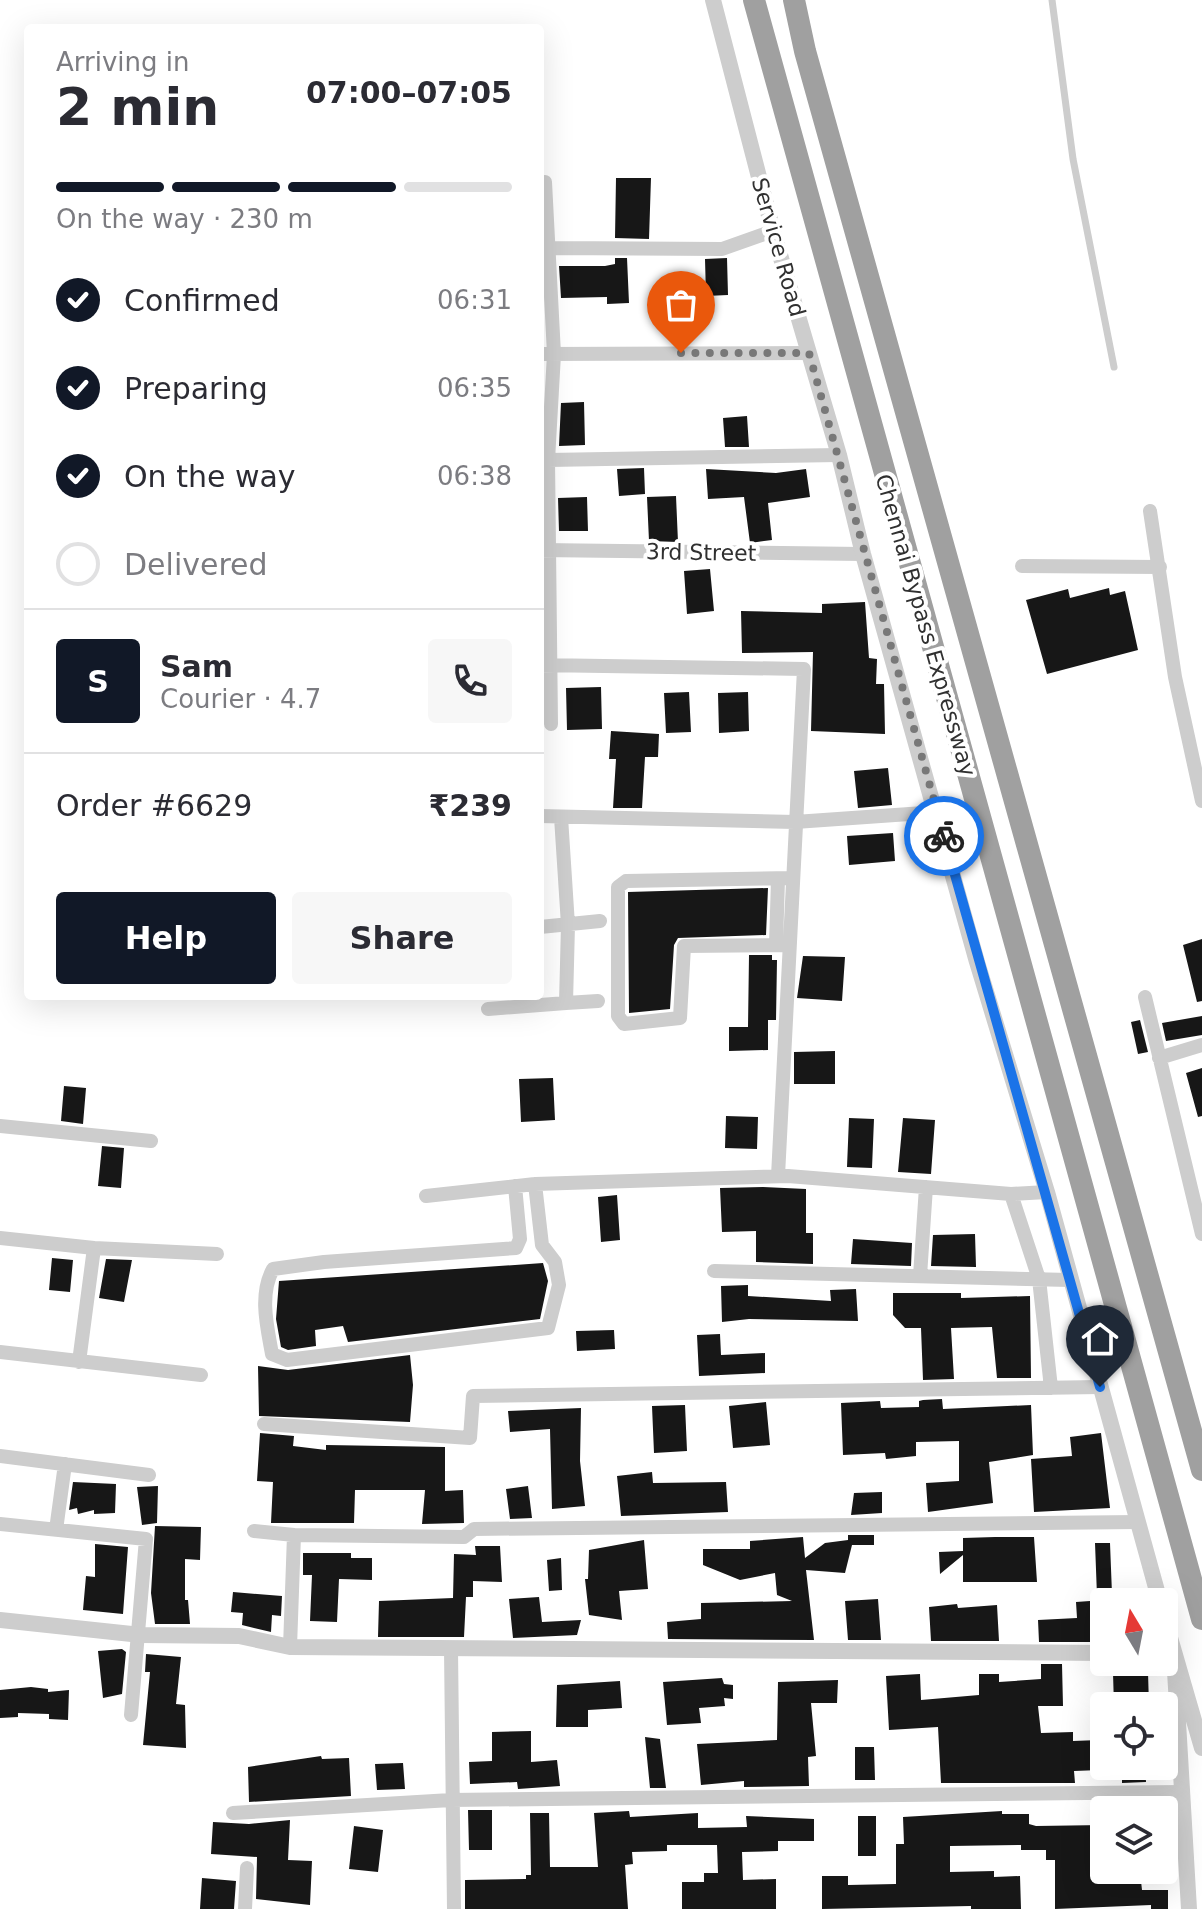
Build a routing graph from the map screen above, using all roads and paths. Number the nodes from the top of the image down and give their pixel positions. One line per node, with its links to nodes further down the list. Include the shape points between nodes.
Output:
1 (713, 0): 6 (street, Service Road)
2 (754, 0): 69 (highway, Chennai Bypass Expressway)
3 (794, 0): 61 (highway, Chennai Bypass Expressway)
4 (1052, 0): 10 (lane, via 1073,159)
5 (545, 182): 7 (street)
6 (773, 231): 7 (street, via 722,249); 8 (street, Service Road)
7 (551, 248): 9 (street)
8 (809, 353): 9 (street); 11 (street, Service Road)
9 (547, 354): 12 (street)
10 (1114, 367)
11 (839, 455): 12 (street); 15 (street, Service Road)
12 (544, 460): 14 (street)
13 (1150, 511): 17 (street)
14 (545, 550): 15 (street, 3rd Street); 18 (street)
15 (863, 554): 21 (street, Service Road)
16 (1022, 566): 17 (street)
17 (1160, 567): 20 (street, via 1175,677)
18 (545, 666): 19 (street); 24 (street, via 804,669)
19 (551, 724)
20 (1202, 801)
21 (938, 812): 24 (street); 42 (street, Service Road)
22 (544, 816): 23 (street)
23 (561, 817): 24 (street); 27 (street)
24 (795, 822): 25 (street)
25 (785, 878): 29 (street); 29 (street, via 626,881 618,887 618,1016 624,1024 680,1018 684,946)
26 (600, 921): 27 (street)
27 (568, 925): 28 (street); 32 (street)
28 (544, 927)
29 (782, 945): 38 (street)
30 (1145, 997): 35 (street)
31 (598, 1001): 32 (street)
32 (566, 1003): 33 (street)
33 (488, 1009)
34 (1202, 1045): 35 (street)
35 (1159, 1058): 45 (street)
36 (0, 1126): 37 (street)
37 (151, 1141)
38 (778, 1176): 39 (street); 41 (street)
39 (535, 1184): 40 (street); 40 (street, via 542,1245 555,1262 559,1285 548,1328 287,1360 272,1354 265,1283 273,1269 516,1248 520,1239)
40 (515, 1186): 44 (street)
41 (926, 1187): 43 (street); 50 (street)
42 (1047, 1192): 43 (street); 52 (street, Service Road)
43 (1011, 1194): 51 (street)
44 (426, 1196)
45 (1202, 1234)
46 (0, 1238): 47 (street)
47 (94, 1248): 48 (street); 54 (street)
48 (217, 1254)
49 (714, 1271): 50 (street)
50 (920, 1276): 51 (street)
51 (1039, 1279): 52 (street); 57 (street)
52 (1070, 1280): 56 (street, Service Road)
53 (0, 1352): 54 (street)
54 (79, 1362): 55 (street)
55 (201, 1375)
56 (1100, 1387): 57 (street); 63 (street, Service Road)
57 (1051, 1388): 58 (street, via 473,1396 470,1438)
58 (264, 1424)
59 (0, 1456): 60 (street)
60 (65, 1464): 62 (street); 65 (street)
61 (1202, 1470)
62 (149, 1475)
63 (1138, 1522): 67 (street, via 474,1529 464,1537); 68 (street, Service Road)
64 (0, 1524): 65 (street)
65 (56, 1530): 71 (street, via 146,1539)
66 (254, 1531): 67 (street)
67 (294, 1535): 72 (street)
68 (1156, 1588)
69 (1202, 1619)
70 (0, 1620): 71 (street)
71 (141, 1635): 72 (street, via 204,1633); 77 (street)
72 (290, 1647): 73 (street)
73 (451, 1649): 74 (street); 80 (street)
74 (1090, 1653)
75 (1171, 1676): 79 (street)
76 (1177, 1676): 78 (street)
77 (131, 1715)
78 (1202, 1748)
79 (1181, 1792): 80 (street); 85 (street)
80 (451, 1800): 81 (street); 84 (street)
81 (233, 1813)
82 (247, 1868): 83 (street)
83 (245, 1909)
84 (454, 1909)
85 (1189, 1909)

